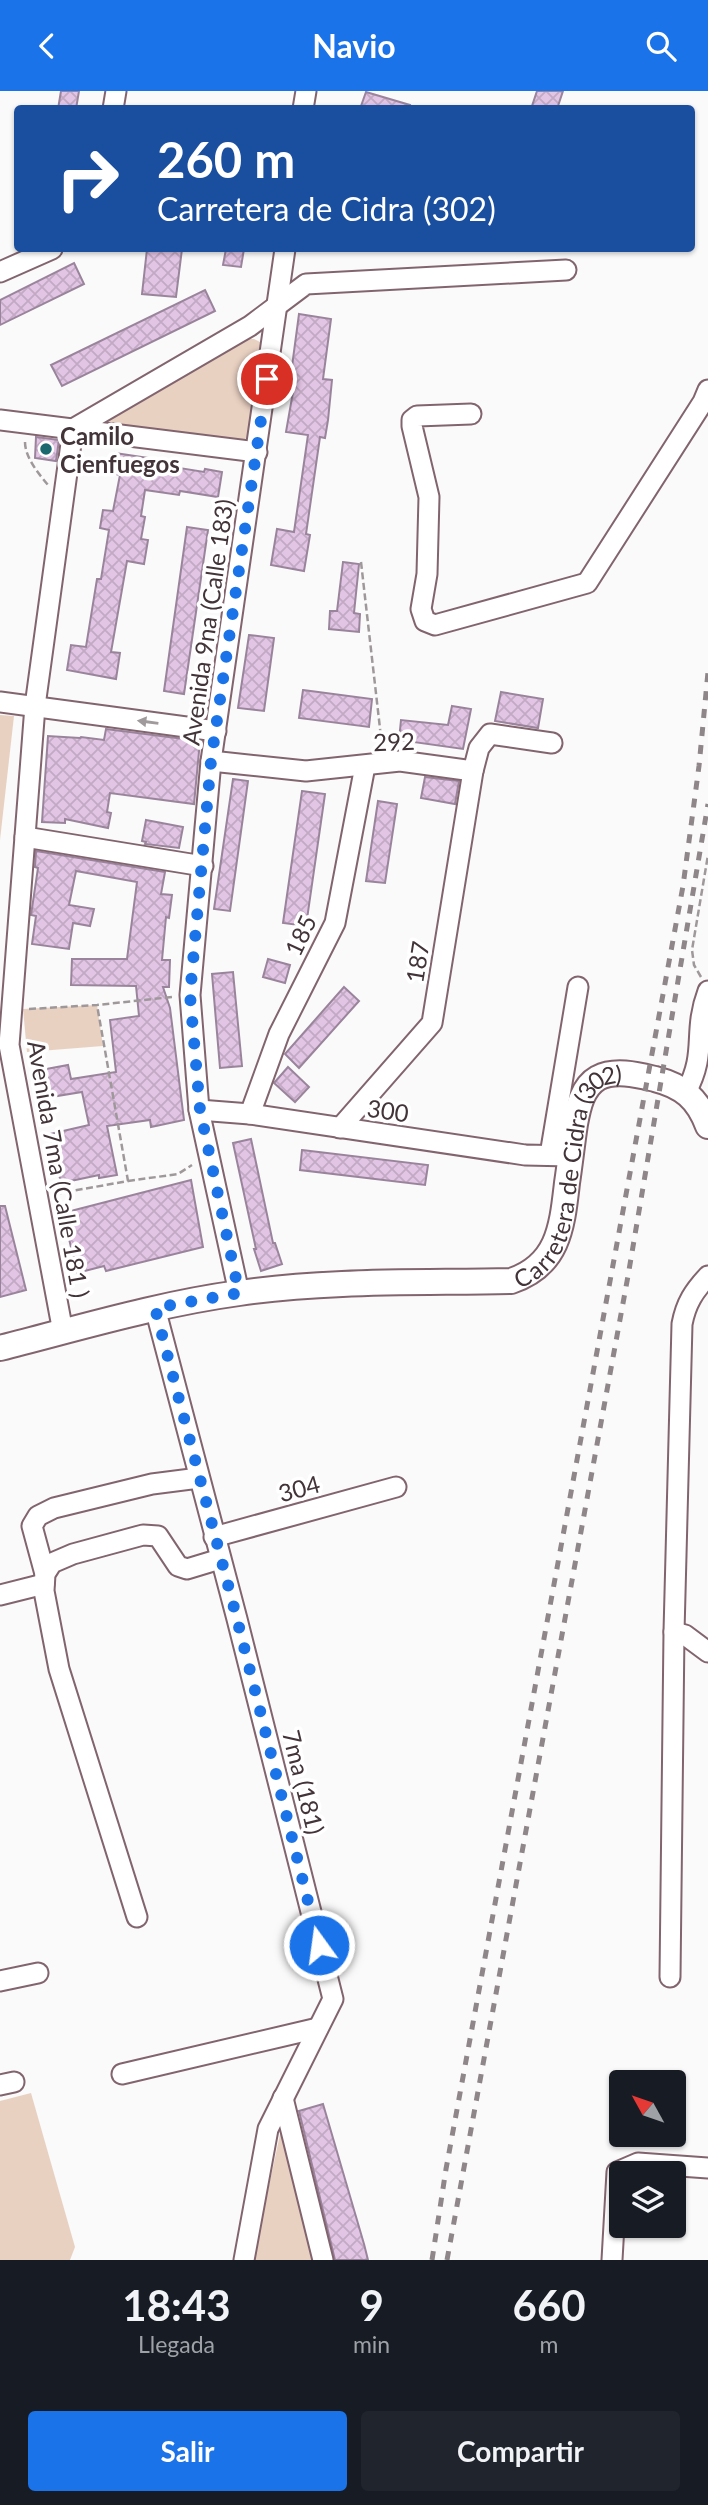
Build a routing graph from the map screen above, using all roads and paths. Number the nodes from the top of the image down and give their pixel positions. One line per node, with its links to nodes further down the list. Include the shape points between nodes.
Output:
1 (45, 252): 4 (street)
2 (285, 252): 5 (street, Avenida 9na (Calle 183))
3 (566, 270): 5 (street, via 306,284)
4 (0, 272)
5 (278, 306): 10 (street); 11 (street, Avenida 9na (Calle 183))
6 (708, 390): 7 (street, via 587,583 435,625 425,621 421,609 427,575 429,497 412,420)
7 (471, 414)
8 (0, 420): 9 (street)
9 (25, 423): 10 (street); 12 (path, via 25,448 37,472)
10 (73, 429): 11 (street); 12 (street, Avenida 7ma (Calle 181 ))
11 (257, 452): 16 (street, Avenida 9na (Calle 183))
12 (63, 504): 15 (street, Avenida 7ma (Calle 181 ))
13 (361, 562): 19 (path)
14 (0, 702): 15 (street)
15 (35, 706): 16 (street, one-way to 15); 21 (street, Avenida 7ma (Calle 181 ))
16 (216, 731): 18 (street, Avenida 9na (Calle 183))
17 (552, 743): 20 (street, via 490,734 479,748)
18 (211, 761): 19 (street, 292, via 306,771); 23 (street, Avenida 9na (Calle 183))
19 (374, 765): 20 (street, 292, via 400,761); 32 (street, 185, via 335,923 279,1034)
20 (473, 771): 34 (street, 187, via 432,1023)
21 (25, 837): 23 (street); 29 (street, Avenida 7ma (Calle 181 ))
22 (708, 855): 24 (path, via 692,950 694,965)
23 (203, 866): 27 (street, Avenida 9na (Calle 183))
24 (708, 984)
25 (578, 987): 36 (street)
26 (708, 991): 30 (street, via 702,1016 705,1066)
27 (190, 995): 28 (path); 31 (street, Avenida 9na (Calle 183))
28 (97, 1005): 29 (path); 37 (path)
29 (12, 1008): 38 (street, Avenida 7ma (Calle 181 ), via 9,1045)
30 (686, 1092): 33 (main road, via 702,1110); 36 (main road, Carretera de Cidra (302), via 642,1076 621,1073 596,1079 587,1087)
31 (200, 1110): 32 (street, 300); 35 (street, Avenida 9na (Calle 183))
32 (250, 1114): 34 (street, 300)
33 (708, 1126)
34 (340, 1128): 36 (street, 300)
35 (209, 1153): 37 (path, via 178,1174); 40 (street, Avenida 9na (Calle 183))
36 (560, 1156): 40 (main road, Carretera de Cidra (302), via 562,1224 553,1249 525,1276 511,1281 331,1284)
37 (128, 1181): 38 (path)
38 (38, 1197): 42 (street, Avenida 7ma (Calle 181 ))
39 (708, 1276): 50 (street, via 693,1291 682,1324)
40 (239, 1293): 41 (main road, Carretera de Cidra (302))
41 (155, 1308): 42 (main road, Carretera de Cidra (302)); 44 (street, 7ma (181))
42 (63, 1332): 43 (main road, Carretera de Cidra (302))
43 (0, 1348)
44 (199, 1478): 46 (street, 7ma (181)); 48 (street, via 54,1508 38,1516 32,1526)
45 (396, 1487): 46 (street, 304)
46 (215, 1537): 47 (street, 7ma (181))
47 (220, 1559): 48 (street, via 187,1569 177,1566 158,1536 143,1535 52,1563); 56 (street, 7ma (181), via 333,1999)
48 (45, 1579): 49 (street); 52 (street, via 59,1669)
49 (0, 1595)
50 (674, 1632): 51 (street); 54 (street)
51 (708, 1652)
52 (137, 1917)
53 (38, 1973): 55 (street)
54 (670, 1977)
55 (0, 1981)
56 (318, 2028): 57 (street); 58 (street, 7ma (181))
57 (122, 2074)
58 (283, 2098): 60 (street, 7ma (181), via 268,2129); 61 (street)
59 (708, 2168): 62 (street, via 638,2163 617,2172)
60 (244, 2260)
61 (323, 2260)
62 (612, 2260)

